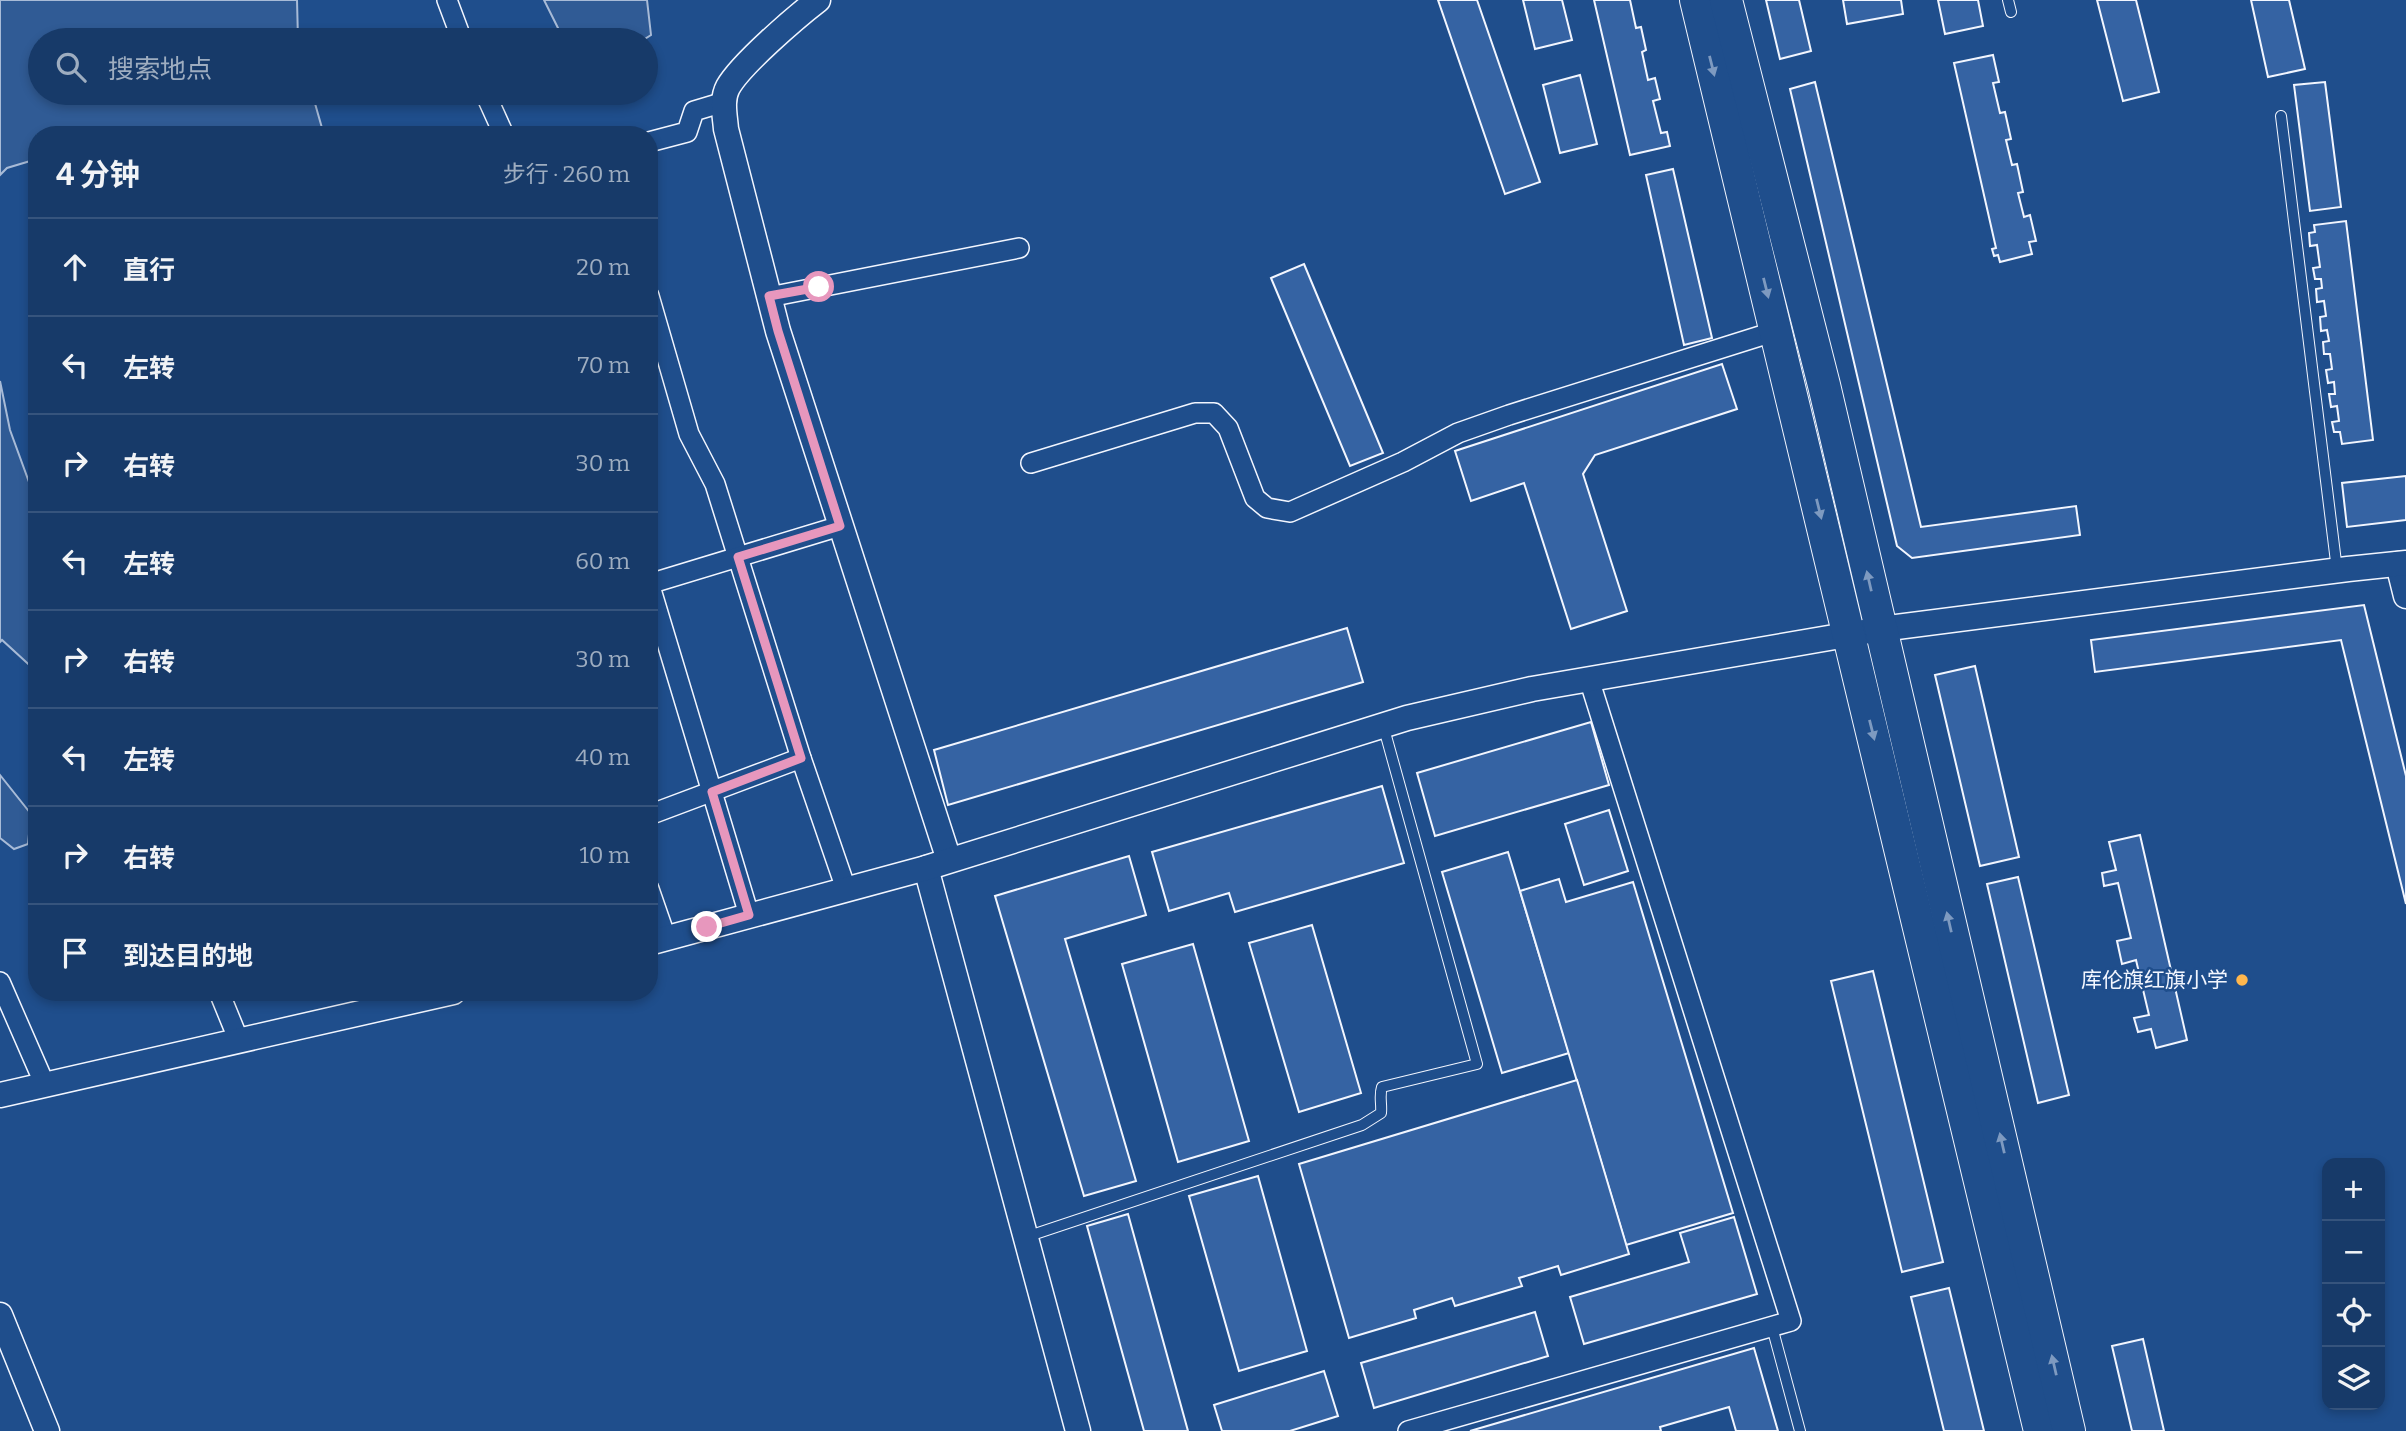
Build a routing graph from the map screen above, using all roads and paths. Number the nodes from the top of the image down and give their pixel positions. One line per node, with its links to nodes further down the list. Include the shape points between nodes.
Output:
1 (447, 0): 7 (street)
2 (818, 0): 8 (street, via 748,63 728,87)
3 (1696, 0): 16 (main road, one-way to 16)
4 (1726, 0): 25 (main road, one-way to 4)
5 (2008, 0): 6 (lane)
6 (2011, 12)
7 (458, 28)
8 (724, 102): 12 (street, via 694,111 687,132); 14 (street, via 726,130)
9 (490, 105): 11 (street)
10 (2281, 116): 21 (lane)
11 (500, 126)
12 (658, 140)
13 (1019, 248): 14 (street)
14 (769, 296): 18 (street)
15 (658, 327): 19 (street, via 689,433 715,484)
16 (1776, 331): 17 (street, via 1458,433 1290,512 1266,508 1255,498 1228,428 1214,413 1195,413); 26 (main road, one-way to 26)
17 (1031, 463)
18 (840, 526): 19 (street); 32 (street)
19 (738, 557): 22 (street); 29 (street)
20 (2402, 564): 21 (street); 23 (street)
21 (2337, 570): 25 (street)
22 (658, 581)
23 (2406, 596)
24 (658, 614): 30 (street)
25 (1881, 629): 26 (street); 50 (main road, one-way to 25)
26 (1849, 634): 27 (street); 49 (main road, one-way to 49)
27 (1589, 679): 28 (street); 44 (street, via 1791,1321)
28 (1383, 725): 32 (street); 42 (lane, via 1477,1064 1382,1087 1381,1113 1362,1125)
29 (801, 758): 30 (street); 33 (street)
30 (712, 792): 31 (street); 34 (street)
31 (658, 812)
32 (937, 864): 33 (street); 42 (street)
33 (846, 889): 34 (street)
34 (749, 915): 35 (street)
35 (658, 941)
36 (0, 982): 40 (street)
37 (223, 1001): 39 (street)
38 (414, 1001): 39 (street)
39 (239, 1041): 40 (street)
40 (45, 1085): 41 (street)
41 (0, 1095)
42 (1025, 1237): 46 (street)
43 (0, 1315): 45 (street)
44 (1772, 1326): 47 (street); 48 (lane)
45 (47, 1431)
46 (1078, 1431)
47 (1408, 1431)
48 (1800, 1431)
49 (2040, 1431)
50 (2069, 1431)

